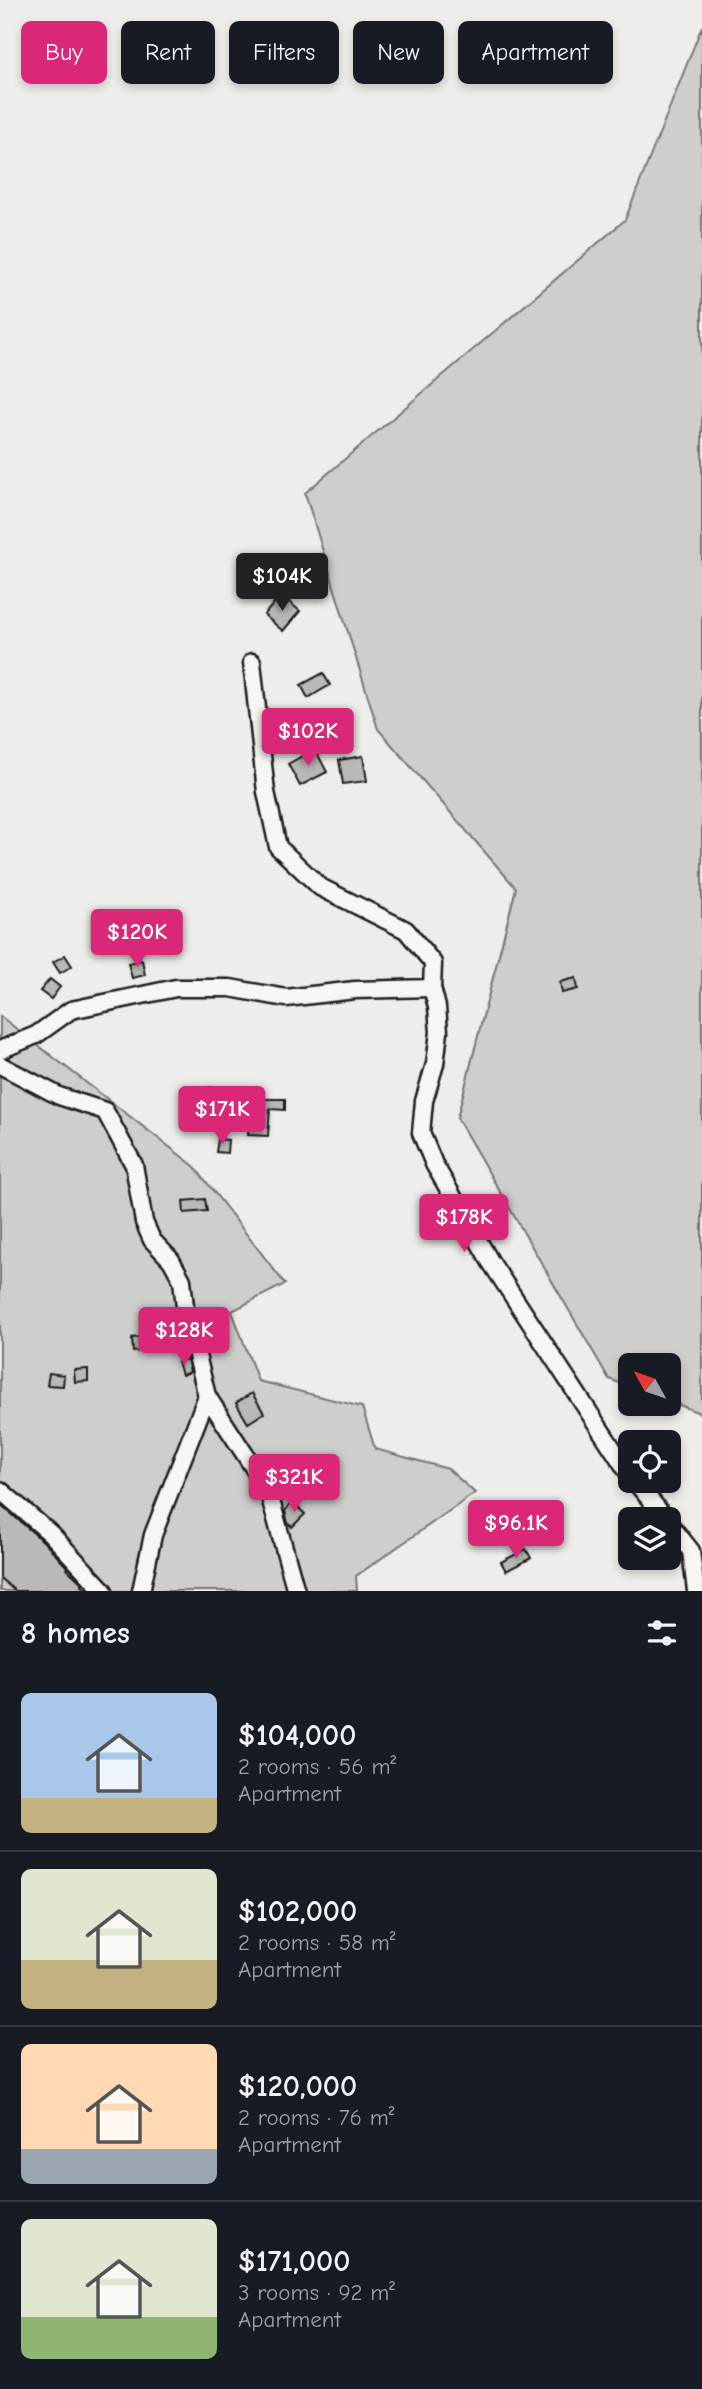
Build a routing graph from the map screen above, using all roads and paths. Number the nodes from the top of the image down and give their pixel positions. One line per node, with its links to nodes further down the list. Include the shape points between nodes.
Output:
1 (252, 662): 2 (street, via 266,792 278,847 320,887 406,930 433,964)
2 (432, 988): 3 (street, via 286,998 230,988 176,988 71,1010 36,1035); 6 (street, via 439,1032 421,1133 489,1261)
3 (0, 1050)
4 (0, 1065): 5 (street, via 59,1096 105,1111 134,1166 144,1222 152,1240 182,1280)
5 (207, 1396): 12 (street, via 153,1535); 13 (street, via 268,1490)
6 (618, 1457)
7 (0, 1489): 11 (street, via 51,1534)
8 (645, 1493): 9 (street)
9 (656, 1507)
10 (681, 1538): 14 (street, via 691,1551)
11 (104, 1591)
12 (141, 1591)
13 (296, 1591)
14 (696, 1591)

